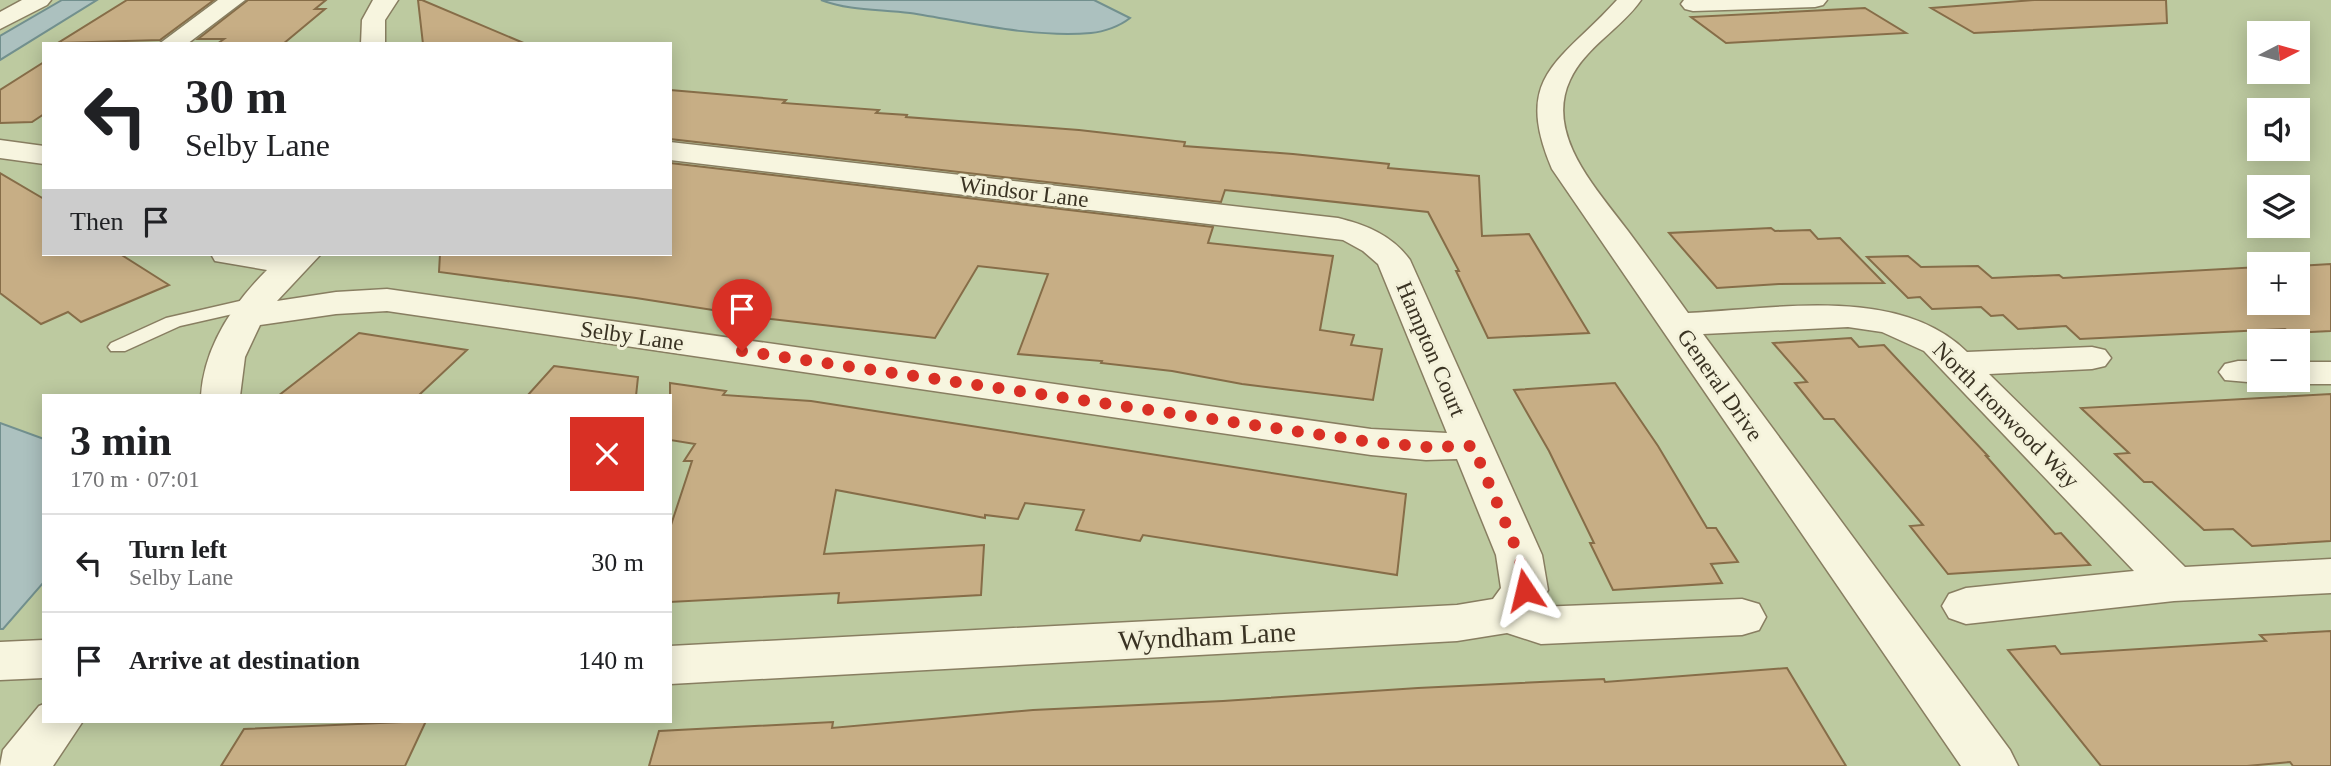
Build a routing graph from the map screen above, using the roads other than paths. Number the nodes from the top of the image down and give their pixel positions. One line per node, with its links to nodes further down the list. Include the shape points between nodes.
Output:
1 (39, 0): 7 (street)
2 (233, 0): 8 (street)
3 (386, 0): 9 (street, via 373,19)
4 (1629, 0): 15 (street, General Drive, via 1566,63 1550,100 1551,131 1567,169)
5 (1815, 0): 6 (street)
6 (1693, 4)
7 (0, 22)
8 (174, 42)
9 (373, 42)
10 (672, 151): 11 (street, Windsor Lane, via 1338,228)
11 (1376, 242): 22 (street, Hampton Court, via 1393,260)
12 (256, 256): 13 (street)
13 (298, 259): 14 (street)
14 (253, 310): 16 (lane, via 205,313); 21 (street, via 227,355); 22 (street, Selby Lane, via 387,300 1371,442)
15 (1677, 324): 18 (street, North Ironwood Way, via 1873,318 1915,330); 33 (street, General Drive)
16 (118, 347)
17 (2092, 358): 18 (street)
18 (1958, 364): 24 (street, North Ironwood Way)
19 (2310, 373): 20 (street)
20 (2331, 373)
21 (220, 394)
22 (1473, 446): 26 (street, Hampton Court, via 1519,555 1525,590)
23 (2331, 576): 24 (street)
24 (2174, 584): 25 (street)
25 (1966, 606)
26 (1508, 615): 27 (street, Wyndham Lane, via 1541,626); 30 (street, Wyndham Lane, via 1457,623)
27 (1742, 617)
28 (42, 659): 29 (street)
29 (0, 661)
30 (672, 665)
31 (55, 723): 32 (street)
32 (22, 766)
33 (1991, 766)

